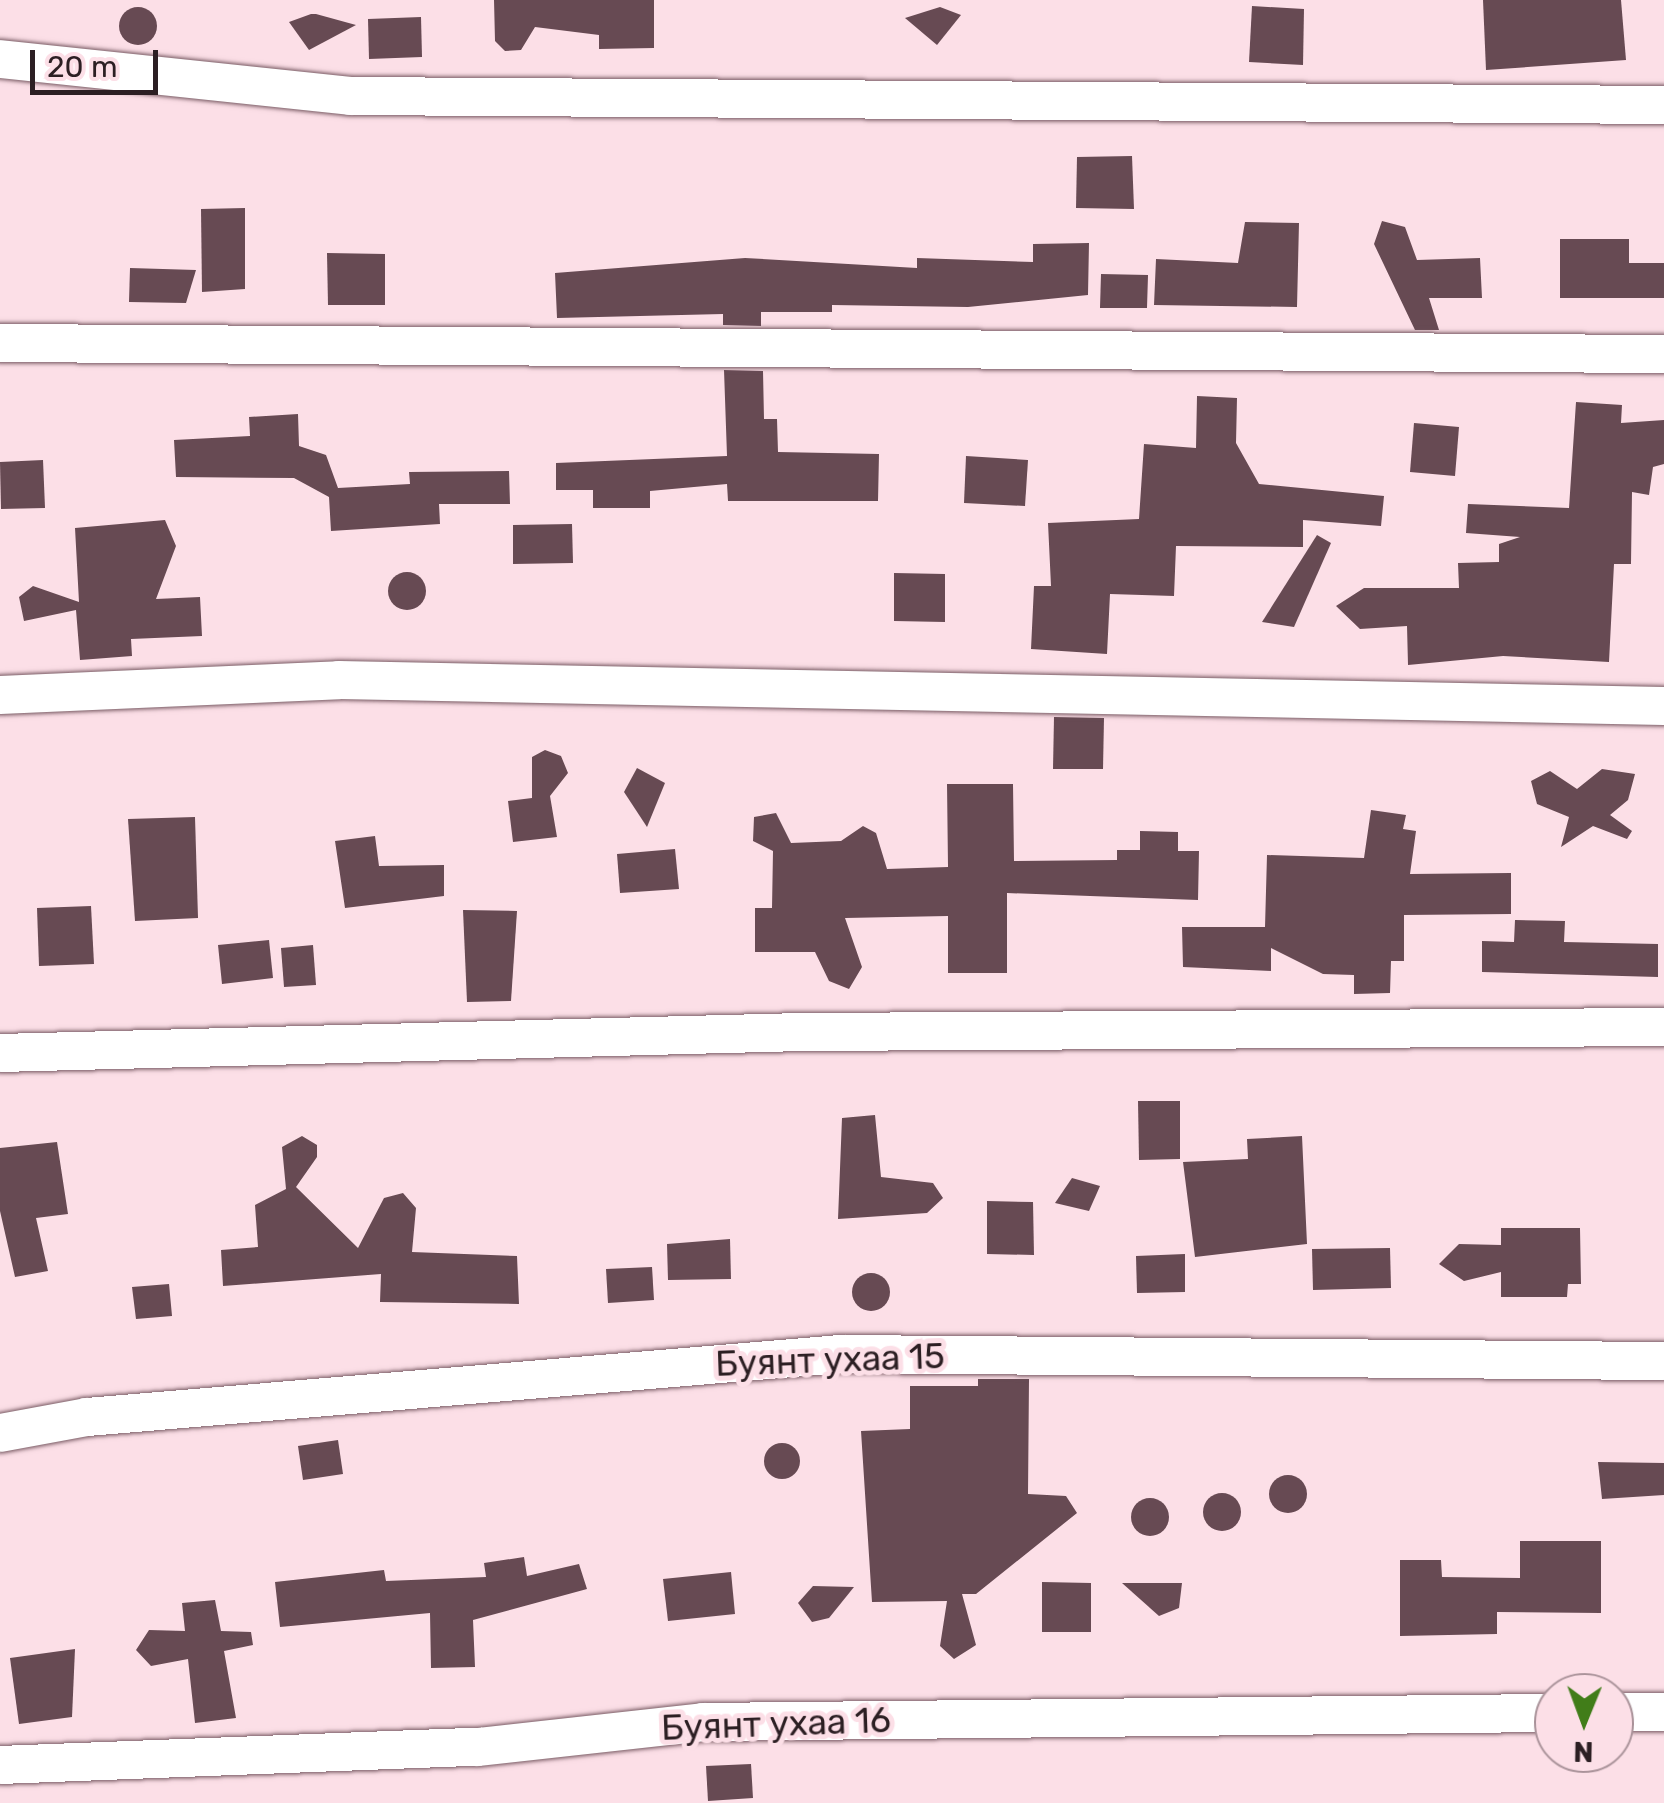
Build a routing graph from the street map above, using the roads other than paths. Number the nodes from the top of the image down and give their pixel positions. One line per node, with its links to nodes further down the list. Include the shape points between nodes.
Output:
1 (0, 59): 2 (street, via 350,96)
2 (1664, 105)
3 (0, 344): 4 (street)
4 (1664, 354)
5 (0, 695): 6 (street, via 339,680)
6 (1664, 706)
7 (1664, 1027): 8 (street, via 804,1032)
8 (0, 1053)
9 (1664, 1360): 10 (street, Буянт ухаа 15, via 841,1354 87,1417)
10 (0, 1434)
11 (1634, 1712): 12 (street)
12 (1664, 1712)
13 (1534, 1713): 14 (street, Буянт ухаа 16, via 703,1722 478,1748)
14 (0, 1765)

